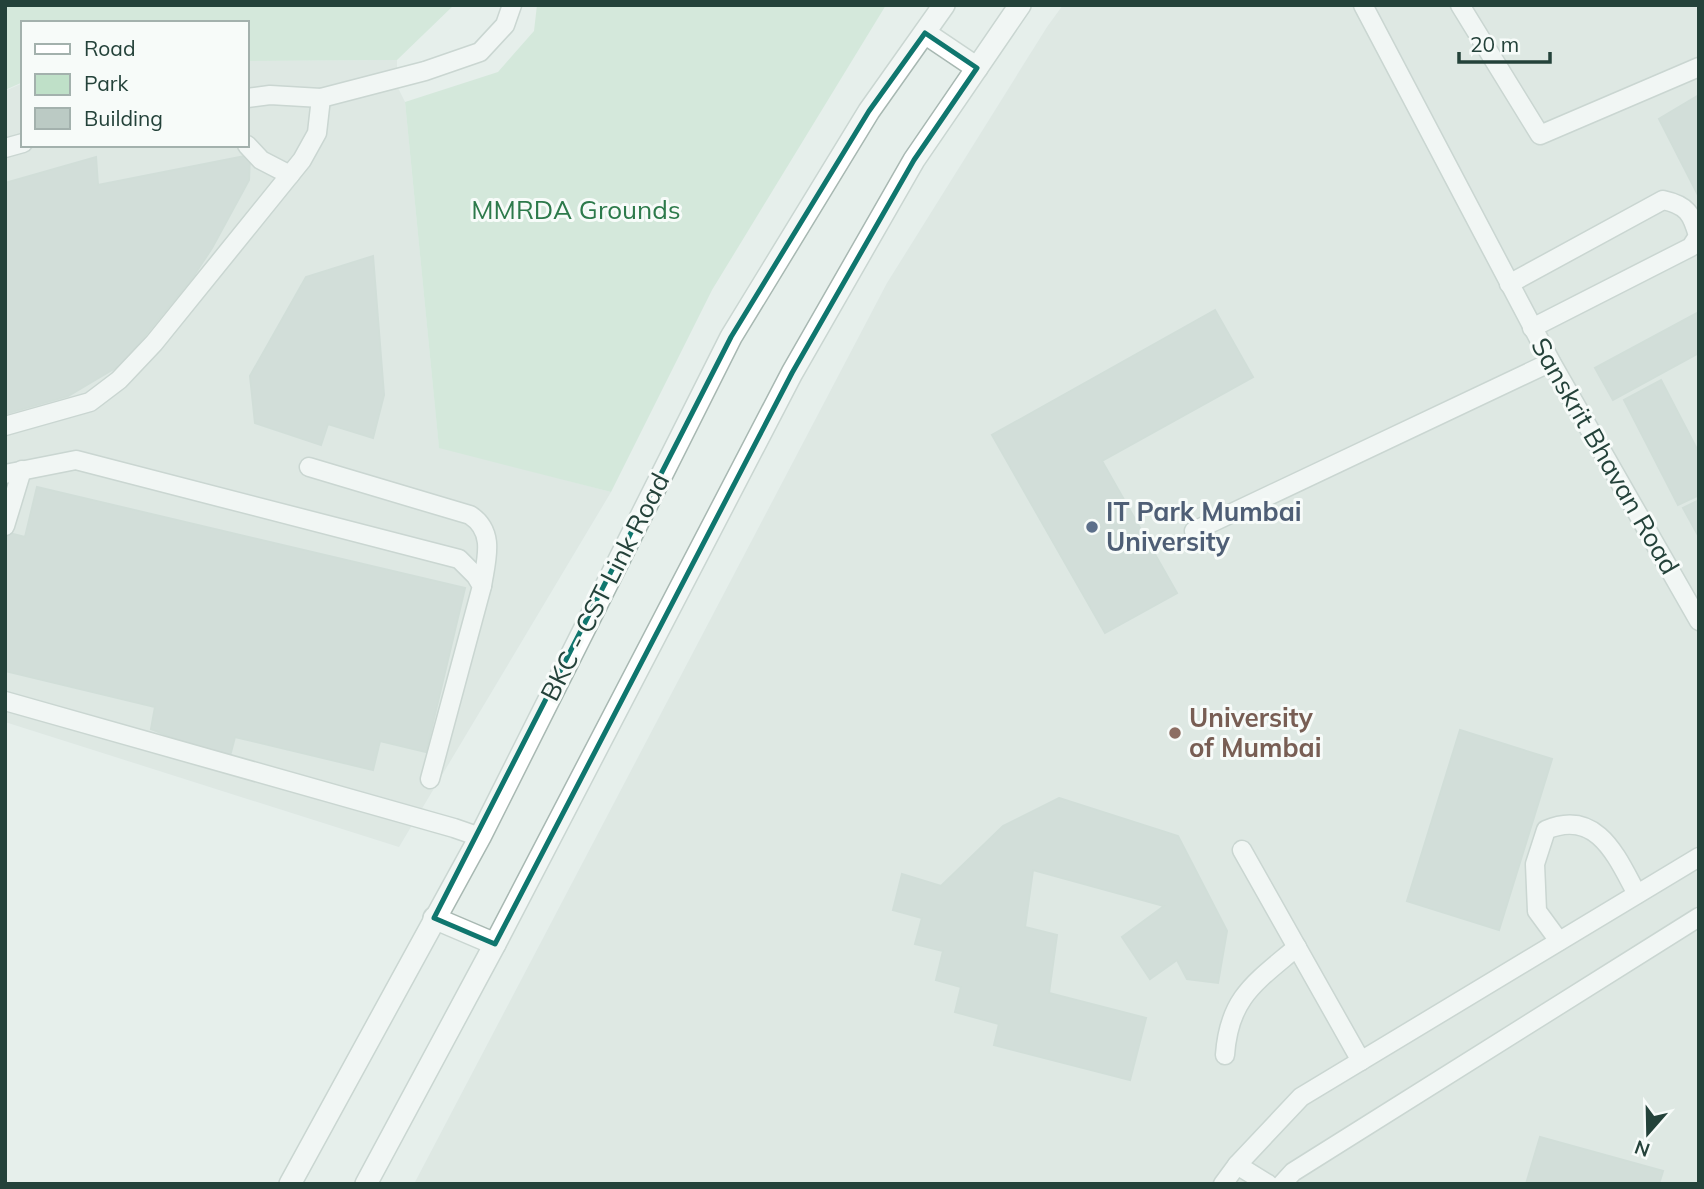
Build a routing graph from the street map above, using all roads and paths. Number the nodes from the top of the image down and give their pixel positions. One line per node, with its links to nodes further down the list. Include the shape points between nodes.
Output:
1 (512, 5): 10 (lane, via 505,26 480,52)
2 (944, 5): 6 (street, BKC - CST Link Road)
3 (1020, 5): 8 (street)
4 (1363, 5): 13 (lane, Sanskrit Bhavan Road)
5 (1460, 5): 7 (lane, via 1539,135)
6 (925, 33): 8 (street); 25 (street, BKC - CST Link Road, via 869,111 731,337)
7 (1699, 67)
8 (977, 68): 32 (street, via 914,160 792,373)
9 (248, 98): 10 (lane)
10 (321, 98): 12 (lane, via 317,133)
11 (248, 146): 12 (lane, via 261,160)
12 (290, 175): 16 (lane, via 119,380 90,402)
13 (1509, 284): 14 (lane, Sanskrit Bhavan Road); 14 (lane, Sanskrit Bhavan Road, via 1663,200 1674,202 1693,217 1698,236 1691,247)
14 (1532, 328): 15 (lane, Sanskrit Bhavan Road)
15 (1550, 362): 20 (lane); 22 (lane, Sanskrit Bhavan Road)
16 (5, 426)
17 (309, 467): 21 (lane, via 481,522 487,538)
18 (13, 472): 19 (lane); 21 (lane, via 76,460 459,559)
19 (5, 526)
20 (1194, 531)
21 (482, 586): 24 (lane)
22 (1699, 621)
23 (5, 701): 25 (lane)
24 (429, 779)
25 (480, 837): 29 (street, BKC - CST Link Road)
26 (1242, 850): 33 (lane)
27 (1699, 857): 28 (lane)
28 (1637, 894): 31 (lane); 31 (lane, via 1609,843 1574,825 1546,830 1535,864 1537,911)
29 (434, 918): 32 (street); 37 (street, BKC - CST Link Road)
30 (1699, 918): 41 (lane, via 1293,1172)
31 (1559, 941): 35 (lane)
32 (495, 944): 38 (street)
33 (1297, 947): 34 (lane, via 1247,991 1232,1014); 35 (lane)
34 (1224, 1055)
35 (1361, 1060): 36 (lane, via 1301,1097)
36 (1237, 1165): 39 (lane); 40 (lane)
37 (290, 1184)
38 (366, 1184)
39 (1223, 1184)
40 (1268, 1184)
41 (1282, 1184)

